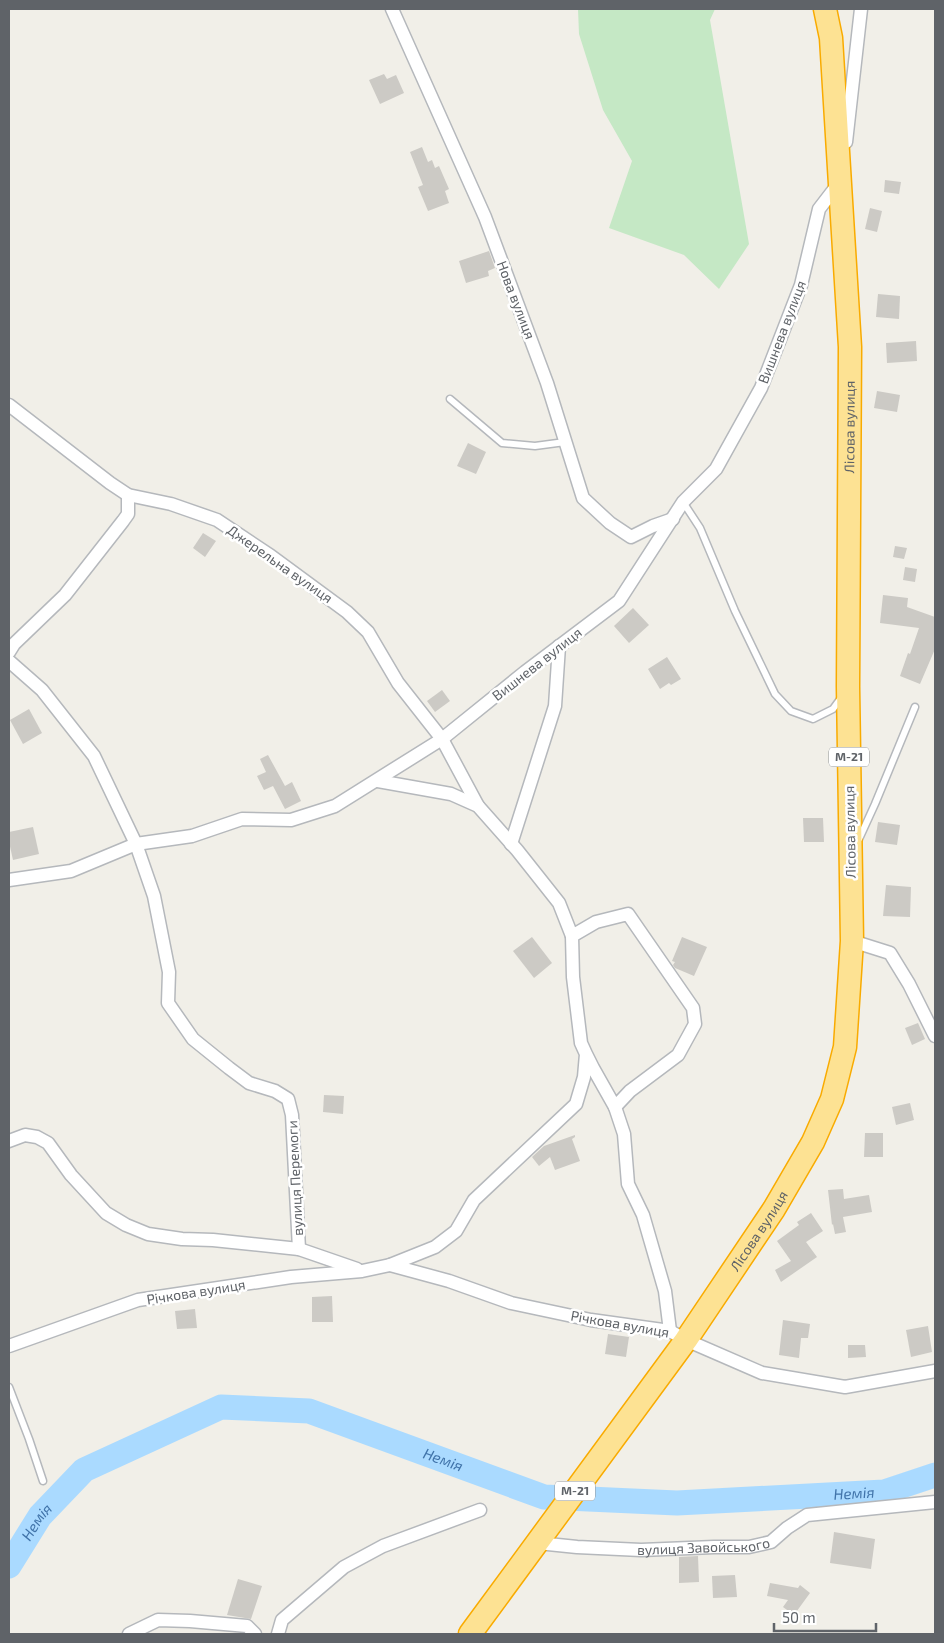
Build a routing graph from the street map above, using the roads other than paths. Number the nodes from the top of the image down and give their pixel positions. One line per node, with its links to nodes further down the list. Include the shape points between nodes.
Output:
1 (392, 9): 7 (street, Нова вулиця, via 485,217 547,383)
2 (825, 9): 4 (highway, Лісова вулиця / М-21, via 831,38)
3 (861, 9): 4 (street)
4 (841, 181): 9 (street, Вишнева вулиця, via 819,209 801,286 761,388 716,468); 14 (highway, Лісова вулиця / М-21, via 850,347)
5 (450, 399): 7 (lane, via 502,443 535,446)
6 (9, 406): 8 (street, Джерельна вулиця)
7 (565, 442): 10 (street, Нова вулиця, via 583,498 610,523 631,537)
8 (128, 495): 11 (street, via 128,514 65,595); 16 (street, Джерельна вулиця, via 171,504 217,520 347,612 368,632 398,683)
9 (683, 502): 10 (street, Вишнева вулиця); 14 (lane, via 700,528 775,694 791,711 813,719 833,709)
10 (673, 519): 12 (street, Вишнева вулиця, via 619,601)
11 (10, 645)
12 (559, 646): 16 (street, Вишнева вулиця); 20 (street, via 555,706)
13 (9, 661): 19 (street, via 42,690 94,756)
14 (848, 687): 21 (highway, Лісова вулиця / М-21)
15 (915, 707): 21 (lane)
16 (442, 739): 17 (street, Вишнева вулиця); 18 (street, Джерельна вулиця)
17 (378, 781): 18 (street, Джерельна вулиця, via 451,794); 19 (street, Вишнева вулиця, via 335,806 291,820 242,818 192,836)
18 (478, 806): 20 (street, Джерельна вулиця)
19 (136, 844): 22 (street, Вишнева вулиця, via 70,871); 30 (street, вулиця Перемоги, via 154,896 169,972 168,1003 194,1038 229,1068 249,1083 288,1099 292,1115)
20 (511, 844): 23 (street, Джерельна вулиця, via 559,903)
21 (850, 856): 24 (highway, Лісова вулиця / М-21)
22 (9, 880)
23 (572, 936): 26 (street, Джерельна вулиця, via 573,977 581,1043); 27 (street, via 596,922 628,914 694,1008 695,1024 678,1055 630,1091)
24 (852, 941): 25 (street, via 890,953); 33 (highway, Лісова вулиця / М-21, via 846,1047 832,1099 813,1142 774,1209)
25 (935, 1036)
26 (586, 1054): 27 (street, Джерельна вулиця); 29 (street, Джерельна вулиця, via 584,1077 576,1104)
27 (616, 1107): 33 (street, Джерельна вулиця, via 624,1134 628,1184 643,1216)
28 (9, 1141): 30 (street, вулиця Перемоги, via 25,1135 37,1136 48,1143 71,1175 106,1213 148,1234)
29 (474, 1200): 31 (street, Річкова вулиця, via 456,1231 435,1247)
30 (299, 1249): 32 (street, вулиця Перемоги)
31 (390, 1264): 32 (street, Річкова вулиця); 33 (street, Річкова вулиця, via 511,1303)
32 (362, 1271): 34 (street, Річкова вулиця, via 291,1277 138,1300)
33 (678, 1335): 35 (street, Річкова вулиця, via 762,1373 845,1387); 42 (highway, Лісова вулиця / М-21, via 612,1440)
34 (9, 1346)
35 (935, 1371)
36 (9, 1387): 37 (lane)
37 (42, 1481)
38 (935, 1502): 39 (street, вулиця Завойського)
39 (919, 1505): 40 (street, вулиця Завойського); 42 (street, вулиця Завойського, via 807,1515 771,1542 749,1547 641,1550)
40 (935, 1508)
41 (480, 1510): 45 (street, via 383,1546 344,1567 282,1620)
42 (538, 1543): 46 (highway, М-21)
43 (129, 1634): 44 (street, via 158,1620 246,1626)
44 (255, 1634)
45 (278, 1634)
46 (470, 1634)

